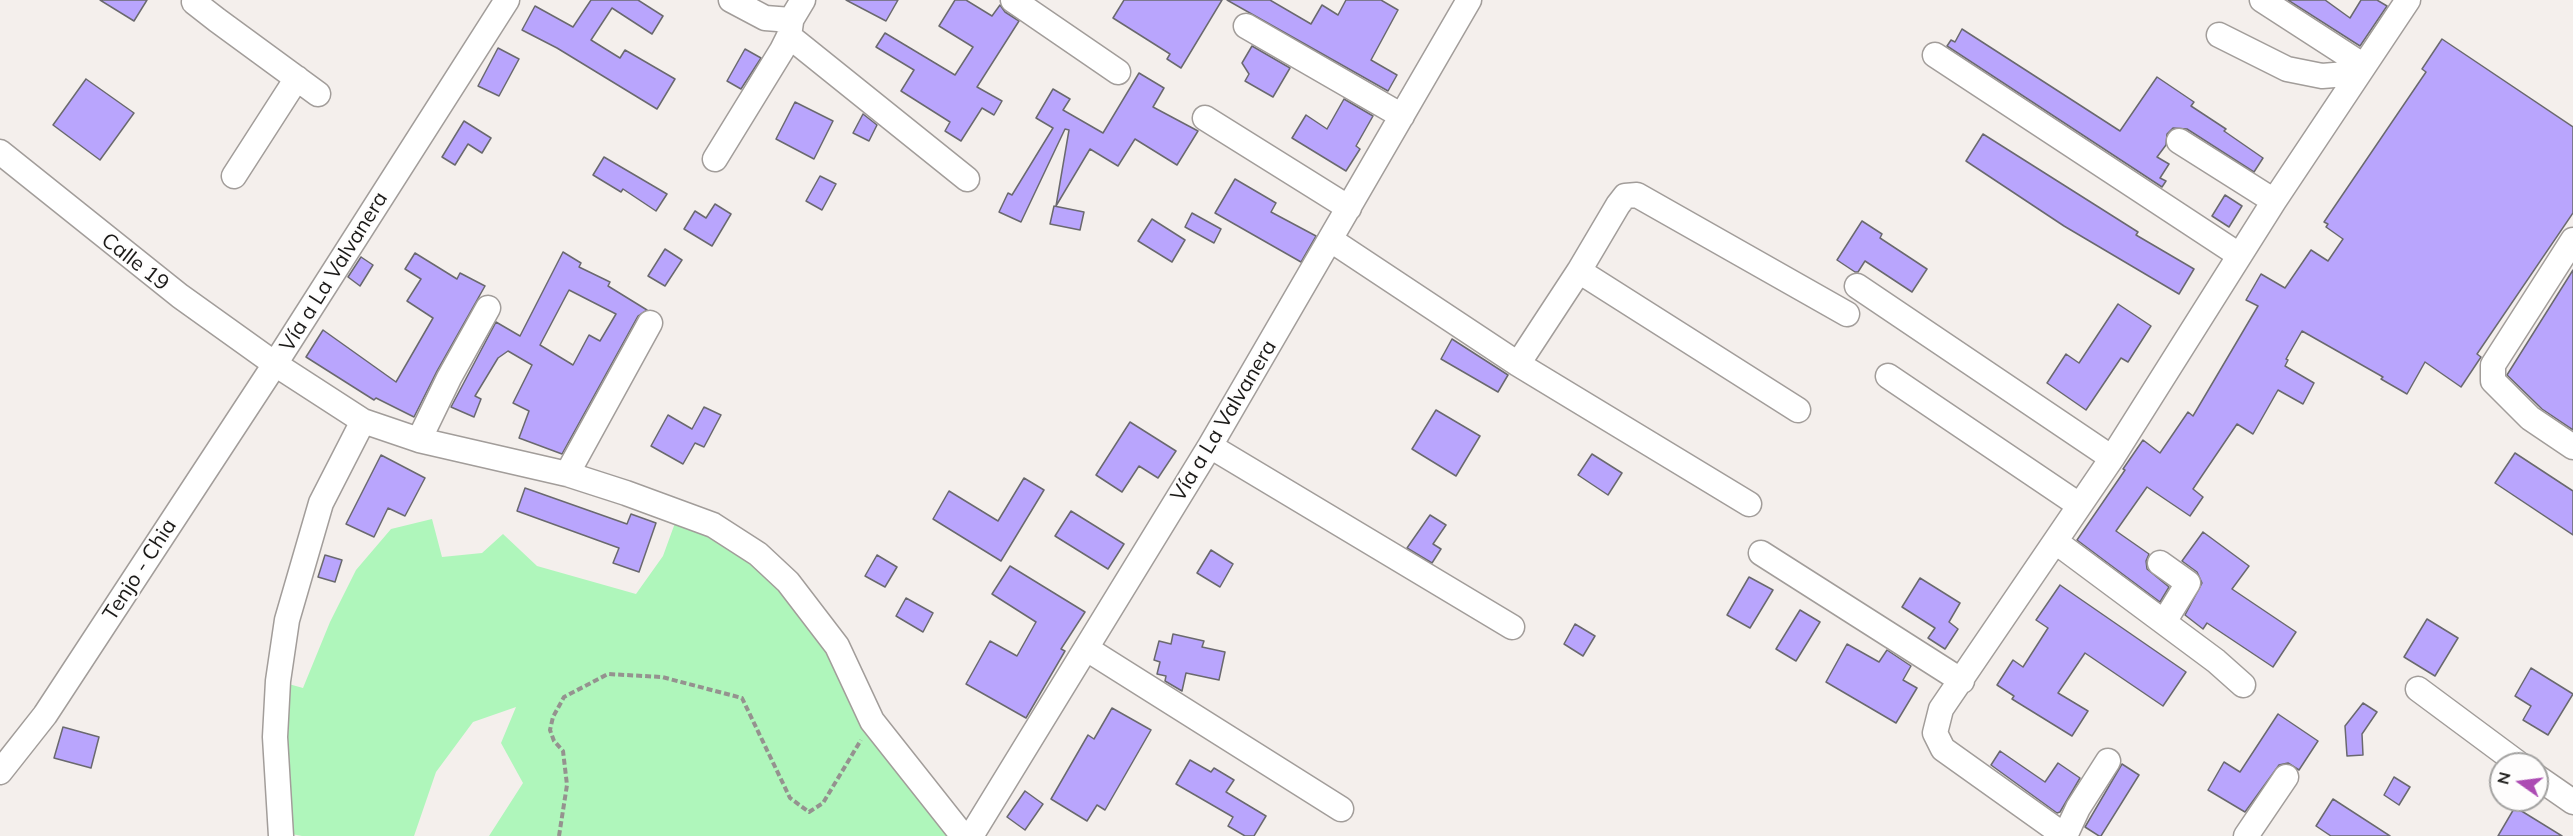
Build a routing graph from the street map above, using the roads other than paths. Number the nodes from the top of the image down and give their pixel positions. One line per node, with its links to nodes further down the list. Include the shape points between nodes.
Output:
1 (195, 0): 14 (street)
2 (507, 0): 34 (street, Vía a La Valvanera)
3 (731, 0): 8 (street, via 765,18)
4 (1013, 0): 12 (street)
5 (2262, 0): 13 (street)
6 (2408, 0): 13 (street)
7 (1464, 2): 16 (street, Vía a La Valvanera)
8 (794, 18): 21 (street); 23 (street)
9 (1246, 26): 16 (street)
10 (2219, 35): 13 (street, via 2287,69 2322,76)
11 (1935, 55): 28 (street)
12 (1118, 72)
13 (2355, 72): 25 (street)
14 (297, 78): 15 (street); 22 (street)
15 (318, 94)
16 (1402, 116): 24 (street, Vía a La Valvanera)
17 (1205, 118): 24 (street)
18 (1264, 136): 24 (street)
19 (2179, 141): 25 (street)
20 (0, 152): 34 (street, Calle 19, via 180,296)
21 (716, 159)
22 (234, 176)
23 (967, 179)
24 (1354, 200): 26 (street, Vía a La Valvanera)
25 (2274, 201): 28 (street)
26 (1331, 240): 35 (street); 40 (street, Vía a La Valvanera)
27 (2573, 240): 41 (street, via 2493,365 2493,381 2530,418)
28 (2239, 255): 42 (street)
29 (1579, 271): 32 (street, via 1618,204 1625,196 1637,195); 35 (street); 37 (street)
30 (1857, 286): 42 (street)
31 (488, 308): 39 (street)
32 (1847, 314)
33 (650, 323): 43 (street)
34 (275, 364): 38 (street, Vía a La Valvanera); 57 (street, Tenjo - Chia, via 45,715)
35 (1518, 364): 44 (street)
36 (1888, 376): 45 (street)
37 (1798, 410)
38 (363, 421): 39 (street, Vía a La Valvanera); 62 (street, via 321,502 287,620 275,737)
39 (420, 440): 43 (street, Vía a La Valvanera)
40 (1210, 446): 50 (street); 51 (street, Vía a La Valvanera)
41 (2573, 447)
42 (2112, 458): 45 (street)
43 (567, 474): 63 (street, Vía a La Valvanera, via 713,525 758,554 788,582 837,646 872,721)
44 (1749, 504)
45 (2079, 505): 46 (street)
46 (2056, 542): 49 (street); 52 (street)
47 (1761, 553): 52 (street)
48 (2160, 563): 49 (street, via 2188,583)
49 (2164, 622): 53 (street)
50 (1512, 627)
51 (1087, 649): 61 (street); 64 (street, Vía a La Valvanera)
52 (1962, 681): 65 (street, via 1941,709 1935,733 1943,749)
53 (2243, 685)
54 (2418, 689): 55 (street)
55 (2503, 752)
56 (2108, 761): 65 (street)
57 (0, 772)
58 (2286, 777): 66 (street)
59 (2549, 785): 60 (street)
60 (2573, 802)
61 (1341, 809)
62 (281, 836)
63 (963, 836)
64 (971, 836)
65 (2065, 836)
66 (2246, 836)

